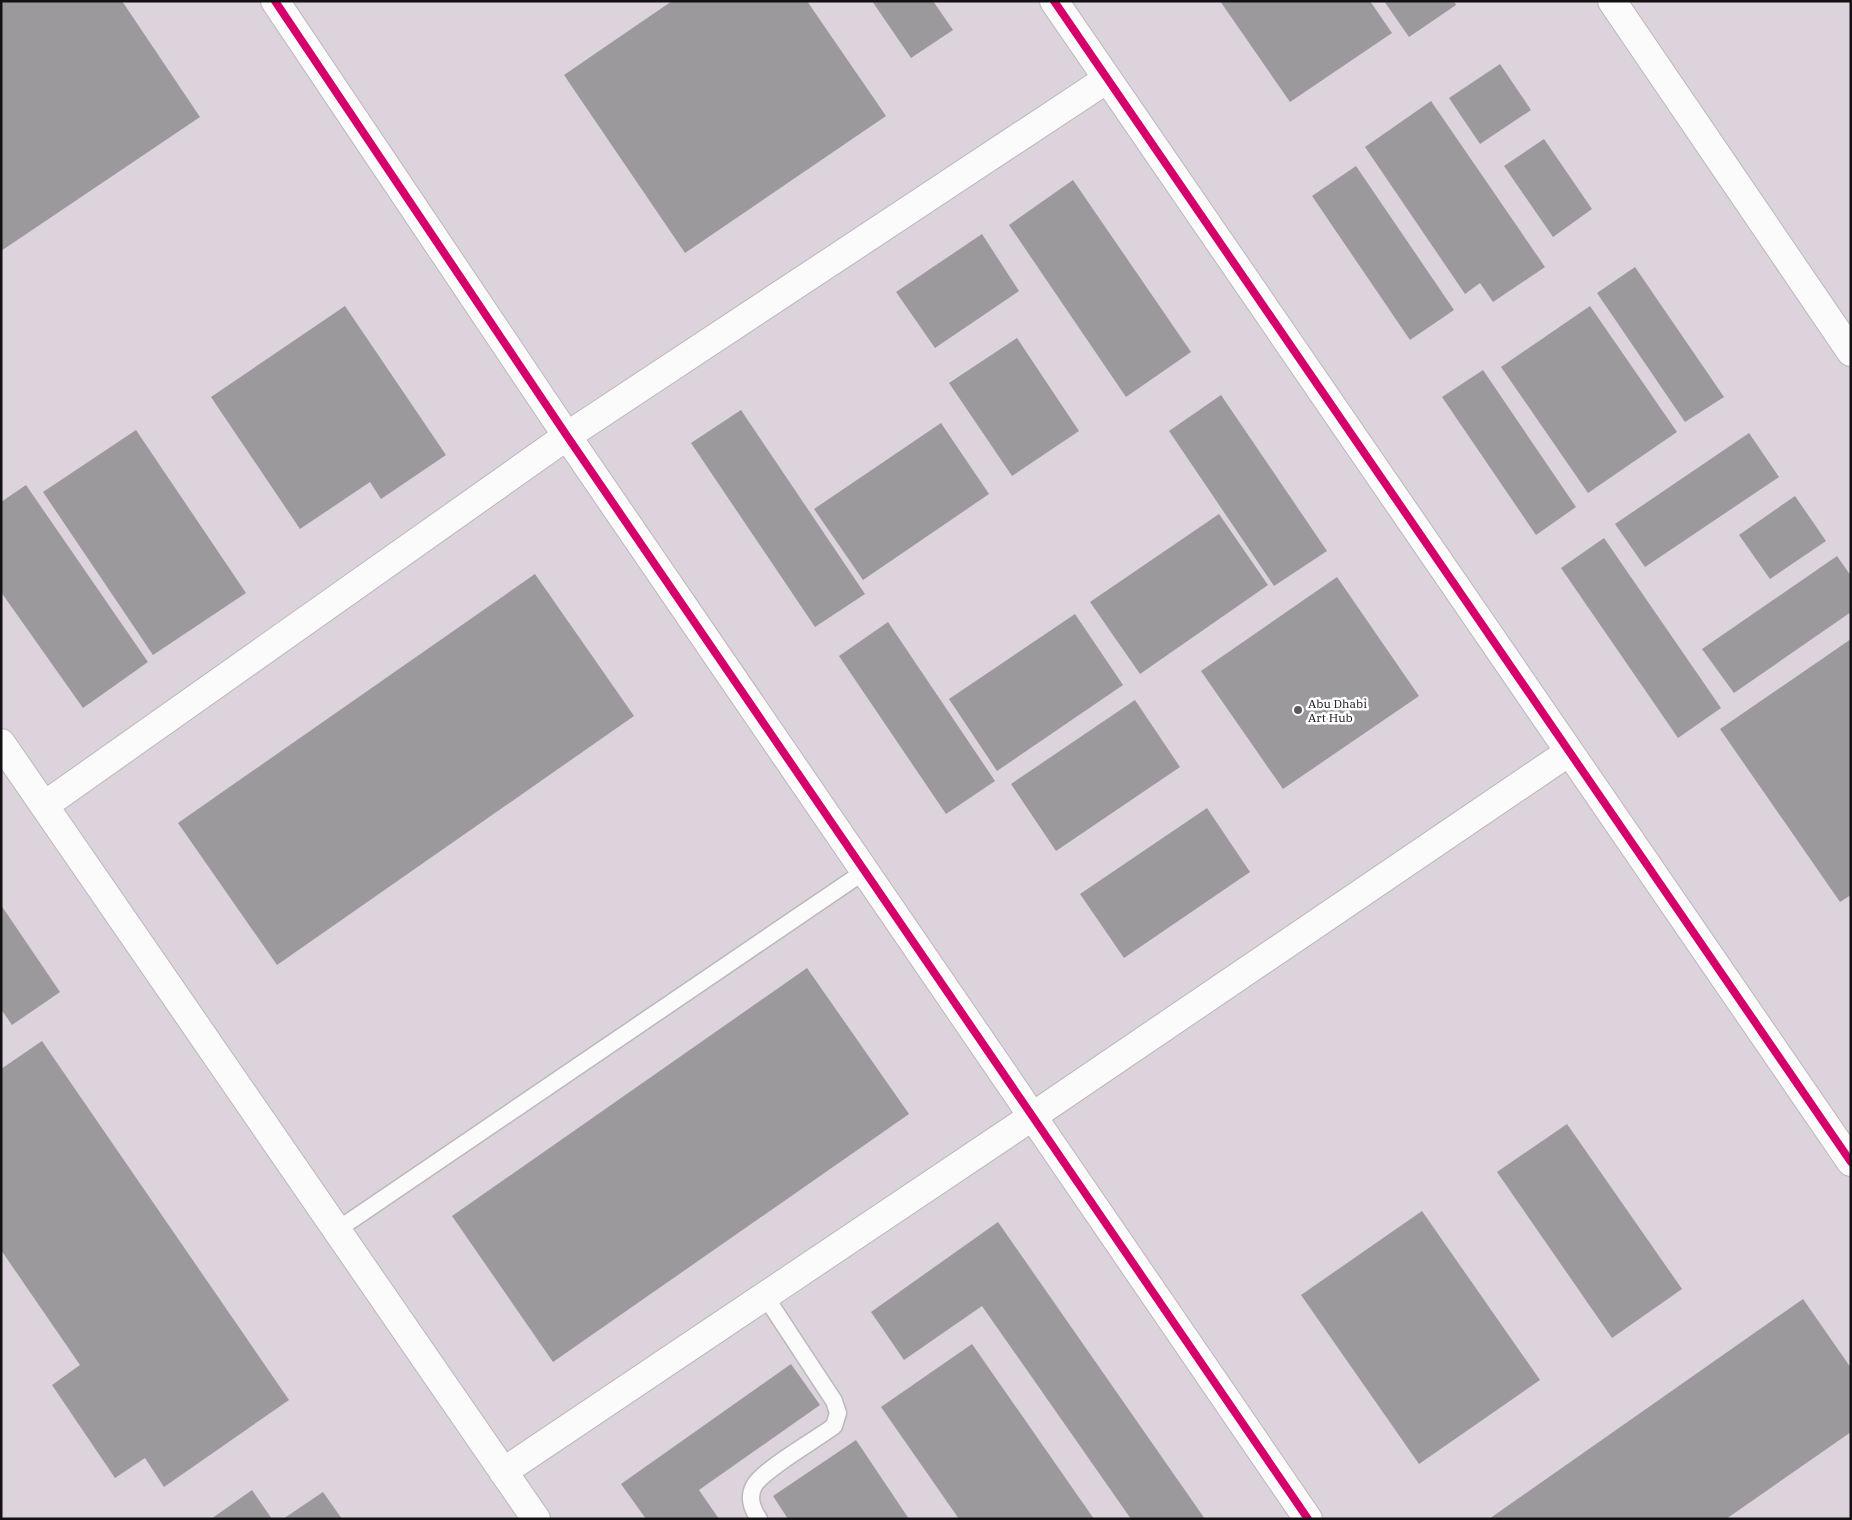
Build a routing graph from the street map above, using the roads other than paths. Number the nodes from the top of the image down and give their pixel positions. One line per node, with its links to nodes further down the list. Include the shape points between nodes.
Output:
1 (275, 1): 6 (street)
2 (1054, 1): 4 (street)
3 (1612, 1): 5 (street)
4 (1107, 79): 6 (street); 8 (street)
5 (1851, 352)
6 (567, 436): 9 (street); 10 (street)
7 (1, 743): 9 (street)
8 (1568, 752): 11 (street); 12 (street)
9 (45, 805): 13 (street)
10 (866, 871): 11 (street); 13 (lane)
11 (1033, 1116): 14 (street); 18 (street)
12 (1851, 1162)
13 (337, 1230): 15 (street)
14 (765, 1296): 15 (street); 17 (lane, via 834,1401 838,1413 834,1426 757,1481 751,1497)
15 (503, 1472): 16 (street)
16 (536, 1519)
17 (759, 1519)
18 (1308, 1519)

